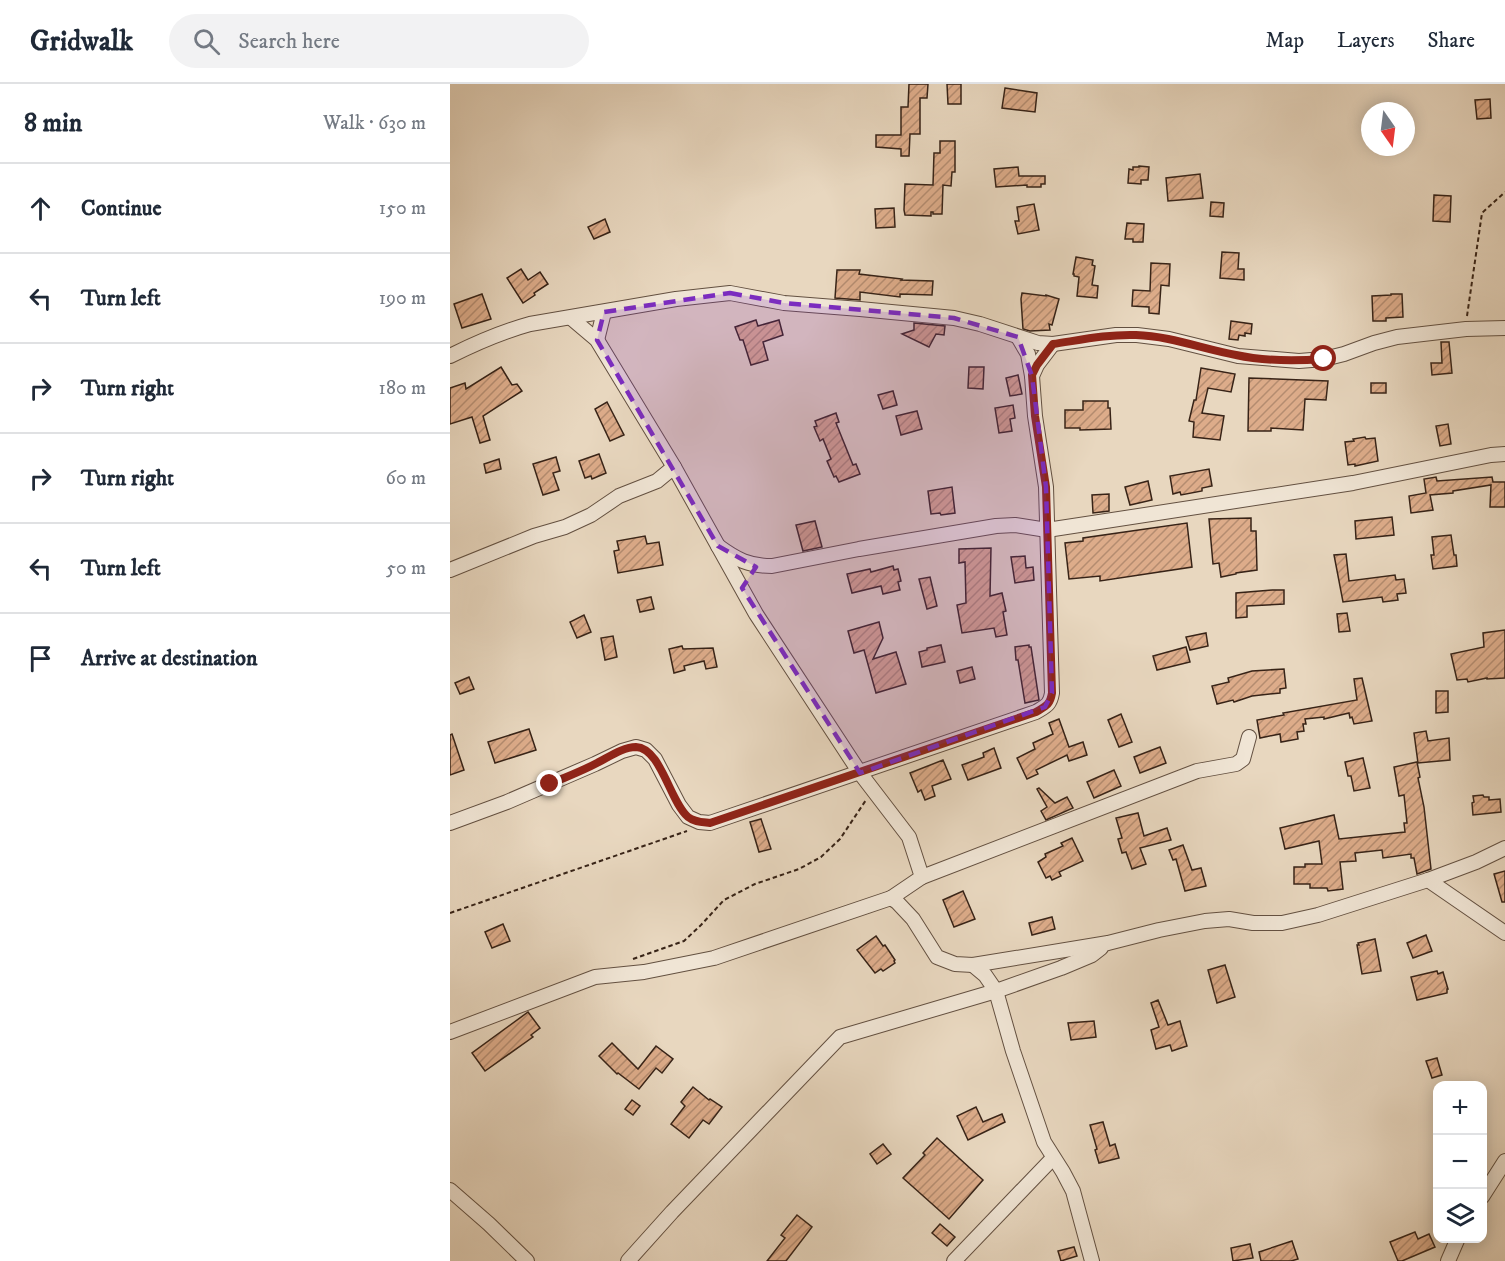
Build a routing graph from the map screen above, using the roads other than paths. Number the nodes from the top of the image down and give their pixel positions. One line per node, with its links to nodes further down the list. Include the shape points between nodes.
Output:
1 (604, 312): 2 (street); 4 (street, via 730,293 784,303 954,318); 5 (street)
2 (571, 318): 5 (street); 7 (street, via 508,330)
3 (1505, 328): 6 (street, via 1397,337 1324,359 1299,361 1238,356 1137,335)
4 (1018, 337): 6 (street); 8 (street, via 1028,354)
5 (597, 340): 10 (street)
6 (1053, 344): 8 (street)
7 (450, 356)
8 (1032, 375): 13 (street, via 1046,487)
9 (1505, 454): 13 (street, via 1353,483)
10 (674, 467): 11 (street); 12 (street)
11 (657, 481): 12 (street); 16 (street, via 619,496 565,527)
12 (686, 487): 14 (street)
13 (1047, 530): 15 (street, via 996,526 783,565); 19 (street, via 1051,701 1036,712)
14 (718, 546): 15 (street); 17 (street)
15 (758, 566): 17 (street)
16 (450, 570)
17 (742, 588): 20 (street)
18 (1250, 737): 24 (street, via 1243,759 1236,764 1197,771)
19 (882, 765): 20 (street); 21 (street)
20 (860, 772): 21 (street); 22 (street, via 710,823 699,822 688,817 679,805 655,759 636,747)
21 (872, 789): 24 (street, via 909,837)
22 (450, 822)
23 (1505, 848): 25 (street)
24 (922, 877): 26 (street)
25 (1428, 880): 27 (street); 28 (street, via 1282,923 1205,921)
26 (891, 898): 29 (street, via 913,919 937,957 954,964); 31 (street, via 714,958 595,977)
27 (1505, 933)
28 (1108, 943): 29 (street); 30 (street, via 1092,955)
29 (973, 965): 30 (street)
30 (996, 991): 32 (street, via 1037,1122); 38 (street, via 840,1037)
31 (450, 1032)
32 (1053, 1158): 39 (street); 40 (street, via 1073,1191)
33 (1505, 1161): 34 (street)
34 (1487, 1189)
35 (450, 1190): 37 (street)
36 (1456, 1243): 41 (street)
37 (527, 1261)
38 (628, 1261)
39 (954, 1261)
40 (1092, 1261)
41 (1448, 1261)

